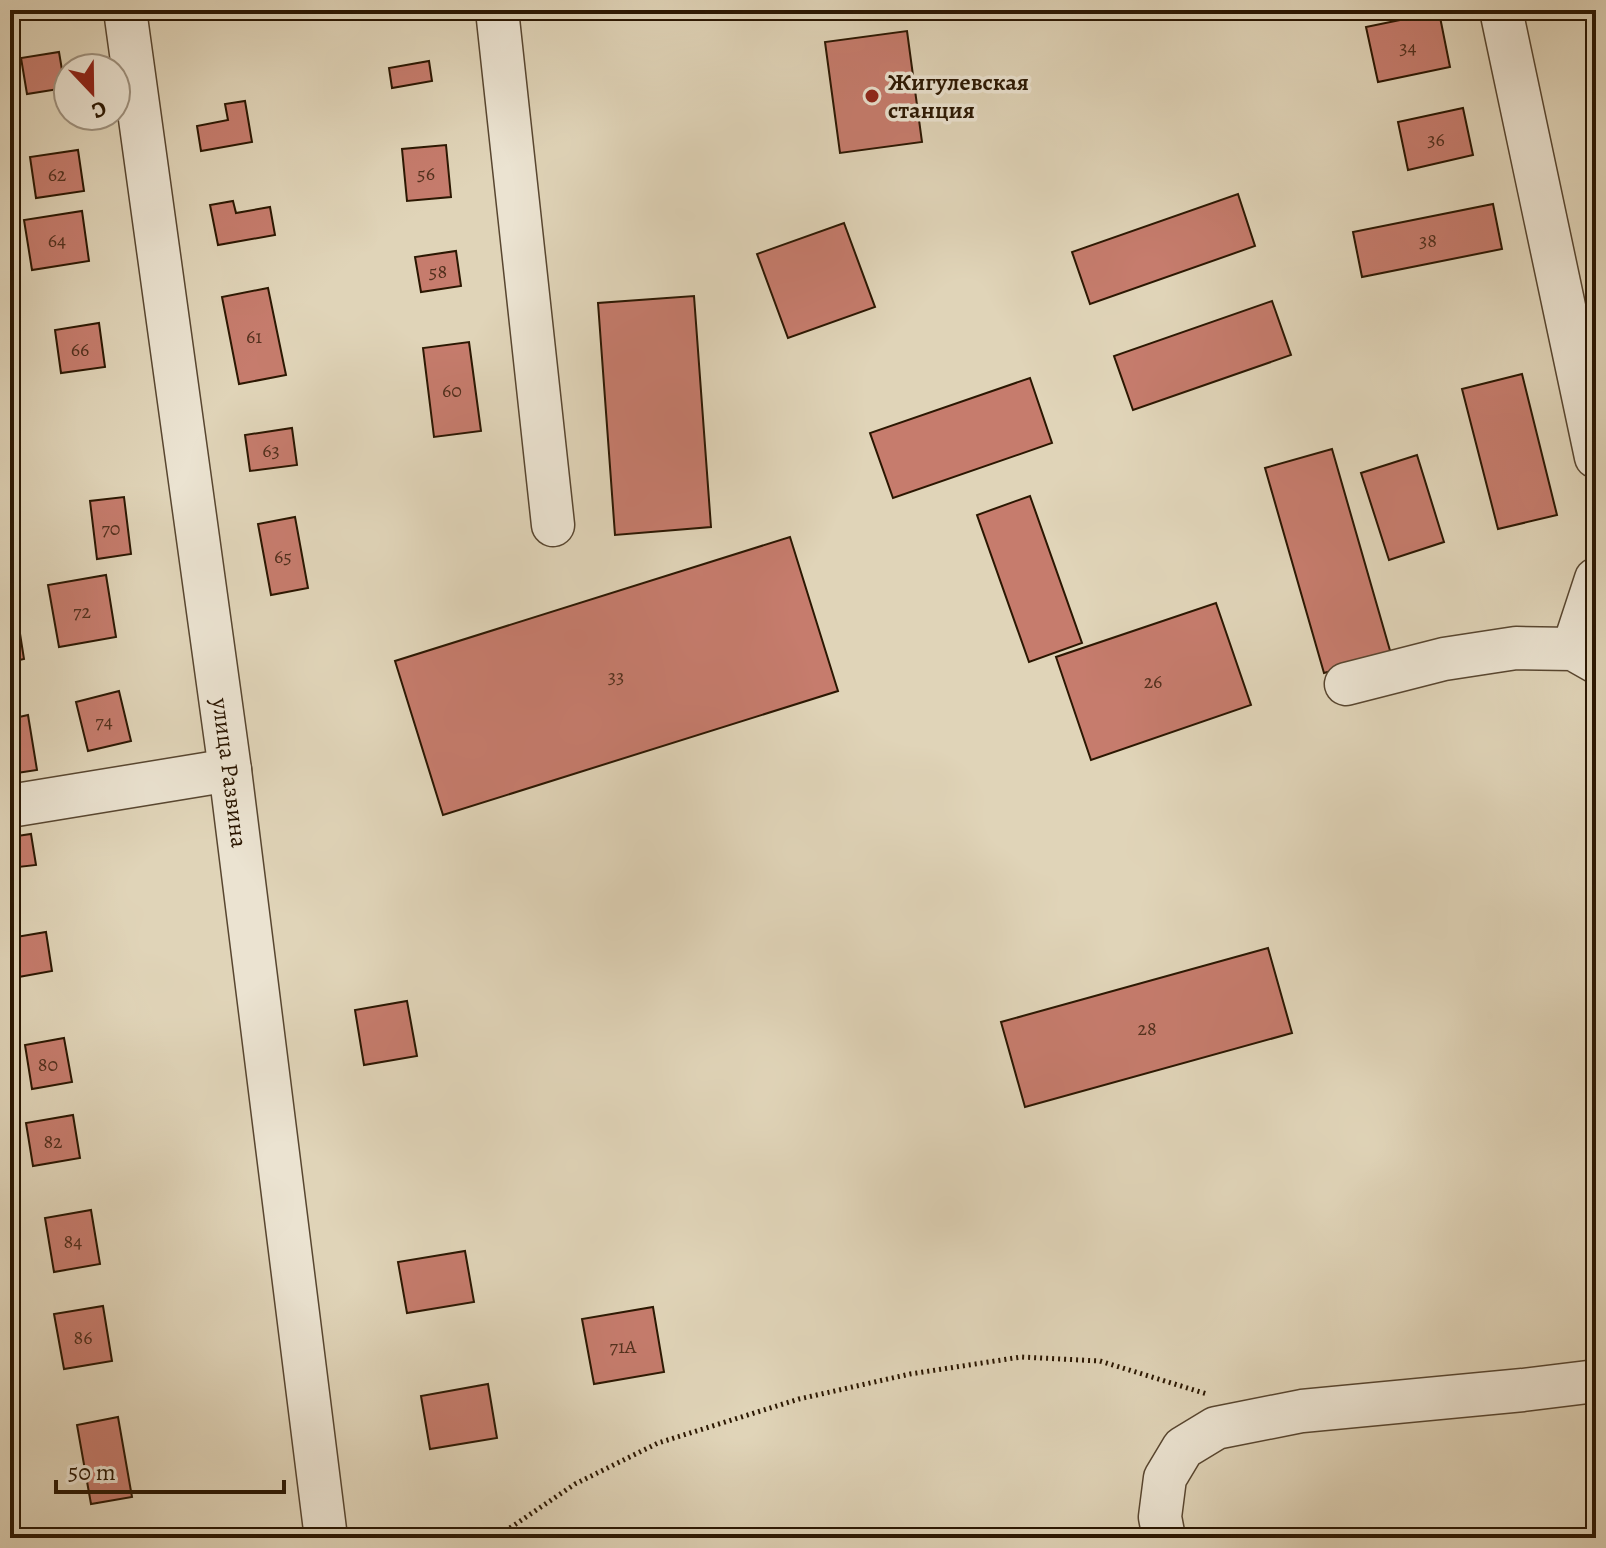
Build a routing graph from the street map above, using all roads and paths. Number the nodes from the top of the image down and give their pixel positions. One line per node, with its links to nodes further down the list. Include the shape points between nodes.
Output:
1 (125, 10): 9 (street, улица Развина)
2 (497, 10): 5 (street)
3 (1501, 10): 4 (street)
4 (1596, 457)
5 (553, 525)
6 (1596, 579): 7 (street)
7 (1584, 656): 8 (street, via 1516,648 1444,659)
8 (1346, 684)
9 (230, 770): 10 (street); 13 (street, улица Развина)
10 (10, 806)
11 (1596, 1381): 15 (street, via 1302,1411 1216,1428 1183,1448 1165,1478 1160,1517)
12 (1219, 1397): 14 (path, via 1100,1361 1021,1357 910,1374 799,1399 658,1443 575,1484)
13 (326, 1538)
14 (495, 1538)
15 (1164, 1538)

